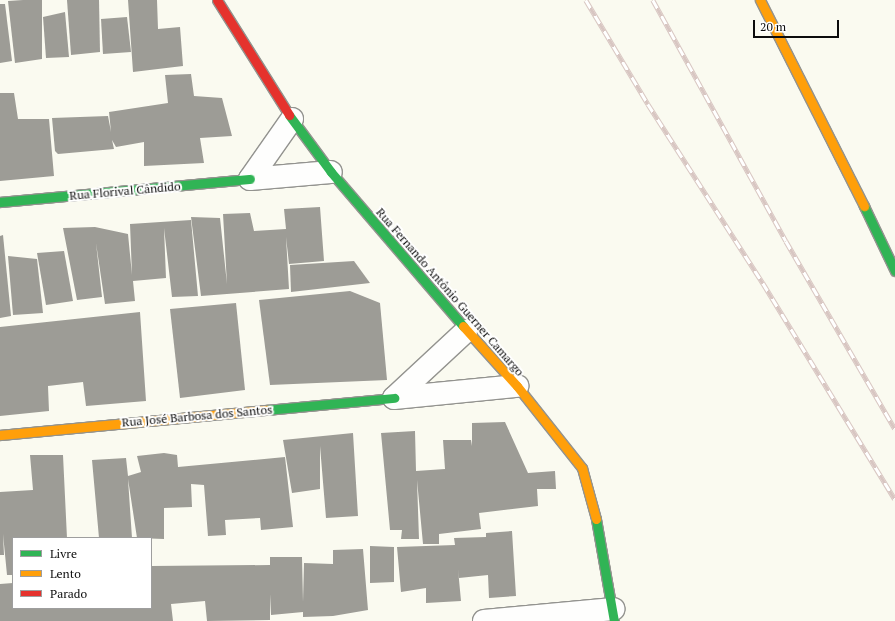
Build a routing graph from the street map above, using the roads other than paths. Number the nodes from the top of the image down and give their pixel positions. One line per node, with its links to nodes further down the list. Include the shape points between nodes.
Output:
1 (217, 0): 3 (street, Rua Fernando Antônio Guerner Camargo)
2 (760, 0): 7 (street, via 814,101)
3 (292, 119): 4 (street, Rua Fernando Antônio Guerner Camargo); 5 (street)
4 (331, 172): 5 (street, Rua Florival Cândido); 8 (street, Rua Fernando Antônio Guerner Camargo)
5 (250, 179): 6 (street, Rua Florival Cândido)
6 (0, 202)
7 (895, 271)
8 (466, 331): 9 (street, Rua Fernando Antônio Guerner Camargo); 10 (street)
9 (517, 386): 10 (street, Rua José Barbosa dos Santos); 12 (street, Rua Fernando Antônio Guerner Camargo, via 582,468 597,521)
10 (394, 398): 11 (street, Rua José Barbosa dos Santos)
11 (0, 435)
12 (613, 615): 13 (street)
13 (484, 621)

